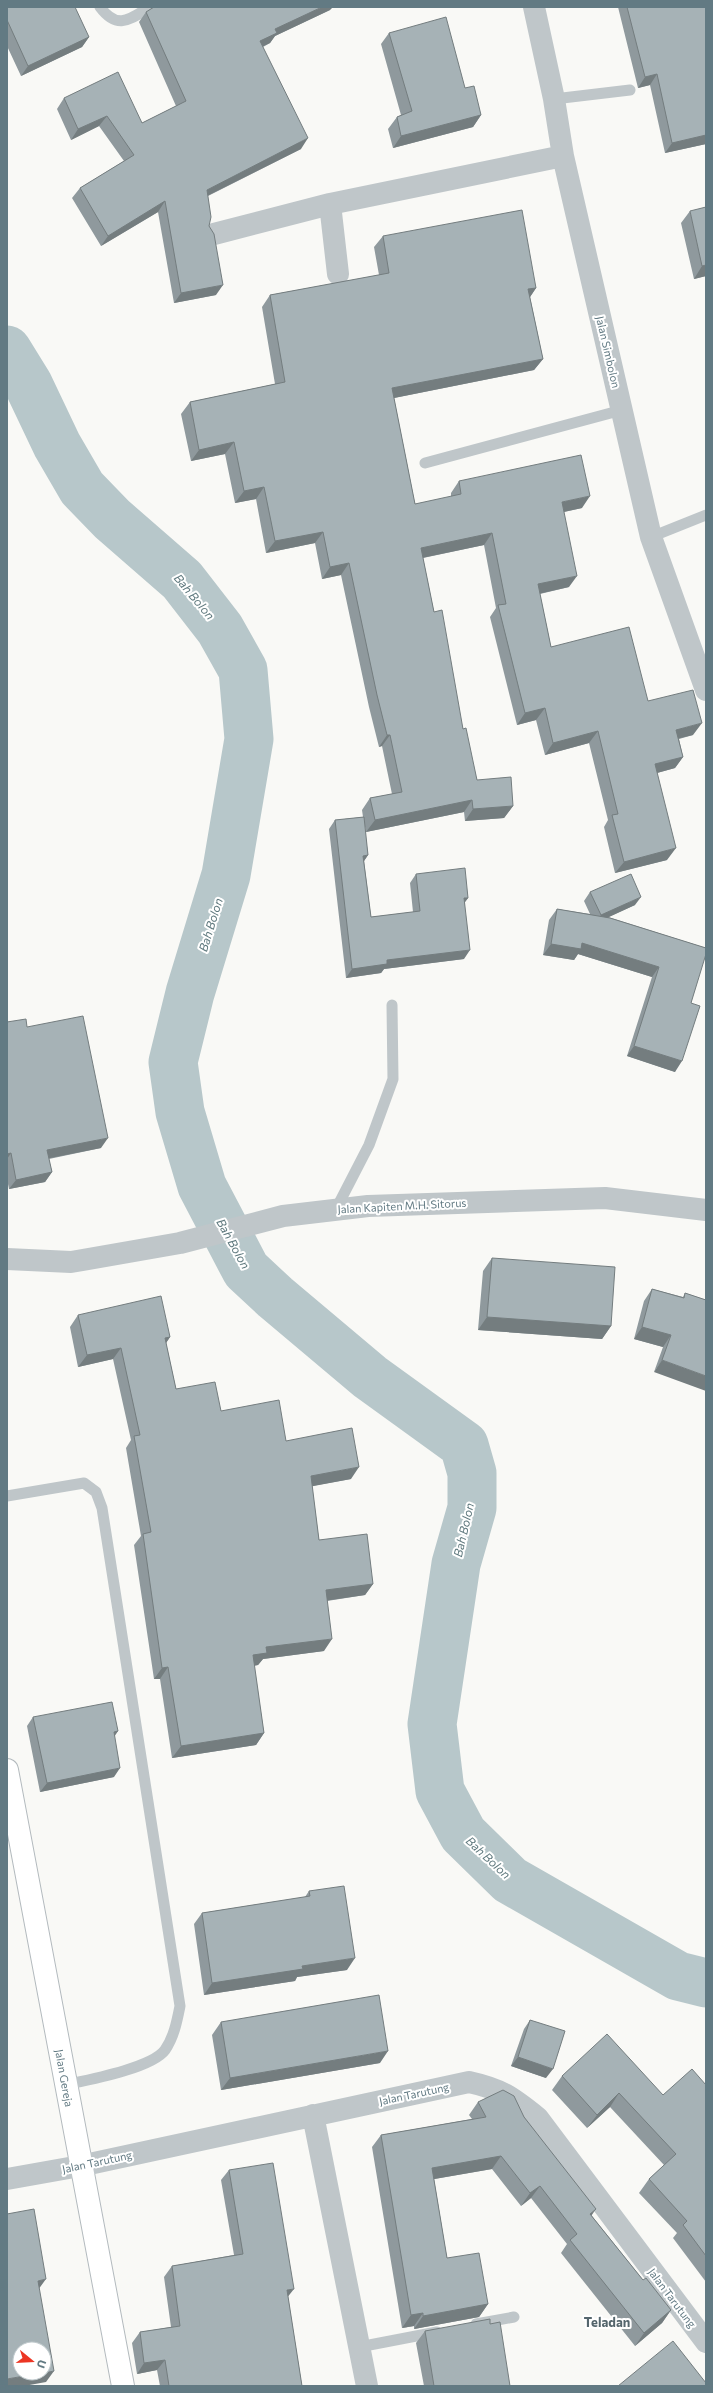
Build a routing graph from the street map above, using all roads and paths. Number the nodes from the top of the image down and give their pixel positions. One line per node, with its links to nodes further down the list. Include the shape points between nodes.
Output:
1 (100, 7): 2 (lane, via 106,15 120,22 127,21)
2 (150, 7)
3 (534, 7): 5 (street, Jalan Simbolon)
4 (630, 90): 5 (lane)
5 (554, 99): 6 (street, Jalan Simbolon)
6 (563, 156): 7 (street); 10 (street, Jalan Simbolon)
7 (330, 204): 8 (street); 9 (street)
8 (214, 234)
9 (338, 274)
10 (622, 410): 11 (lane); 13 (street, Jalan Simbolon)
11 (425, 462)
12 (706, 515): 13 (lane)
13 (652, 538): 14 (street, Jalan Simbolon)
14 (706, 690)
15 (392, 1005): 16 (lane, via 393,1079 369,1145)
16 (336, 1209): 17 (street, Jalan Kapiten M.H. Sitorus, via 605,1198); 18 (street, Jalan Kapiten M.H. Sitorus, via 283,1216 180,1243 71,1262)
17 (706, 1210)
18 (7, 1259)
19 (7, 1496): 21 (lane, via 84,1484 96,1492 102,1508 180,2006 176,2025 165,2051 135,2068)
20 (7, 1770): 21 (main road, Jalan Gereja)
21 (65, 2085): 23 (main road, Jalan Gereja)
22 (313, 2115): 23 (street, Jalan Tarutung); 28 (street, Jalan Tarutung, via 469,2082 501,2090 538,2118); 29 (street)
23 (80, 2166): 24 (street, Jalan Tarutung); 30 (main road, Jalan Gereja)
24 (7, 2179)
25 (514, 2317): 26 (lane)
26 (468, 2326)
27 (444, 2330): 29 (lane)
28 (706, 2342)
29 (359, 2347): 31 (street)
30 (123, 2386)
31 (367, 2386)

